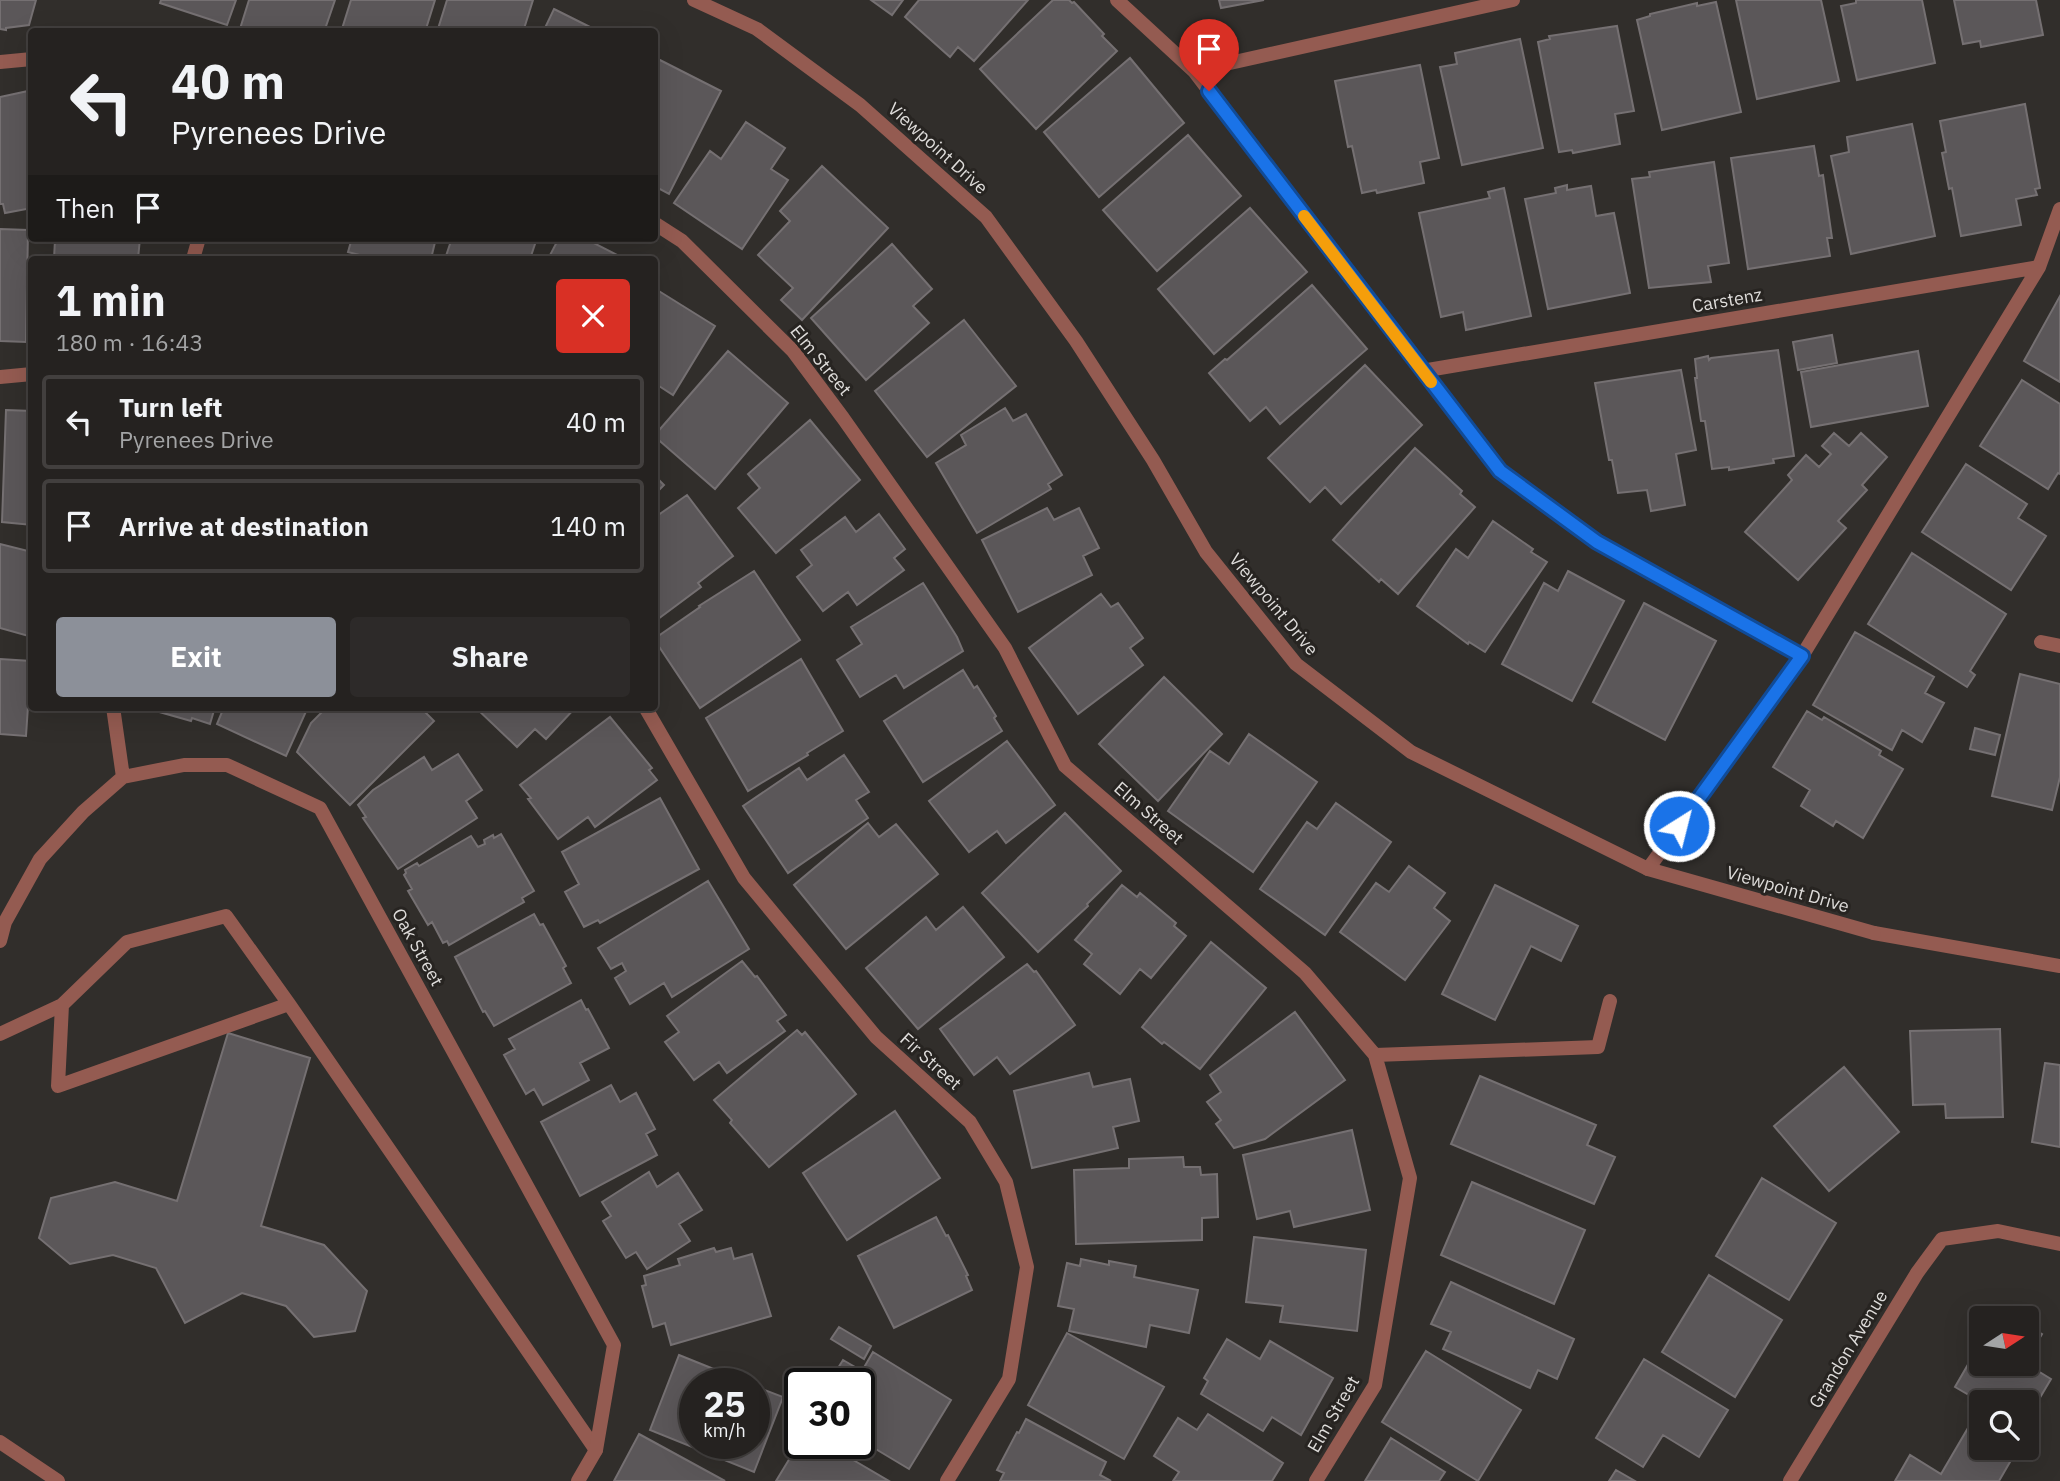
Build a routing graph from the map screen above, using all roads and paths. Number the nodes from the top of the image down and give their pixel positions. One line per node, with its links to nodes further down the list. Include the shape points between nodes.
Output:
1 (694, 0): 19 (street, Viewpoint Drive, via 757,29 860,105 986,217 1076,341 1206,552 1296,664 1411,752)
2 (1117, 0): 6 (street)
3 (1513, 0): 6 (street)
4 (28, 59): 5 (street)
5 (0, 62)
6 (1195, 71): 10 (street)
7 (2060, 209): 9 (street)
8 (658, 226): 26 (street, Elm Street, via 682,241 793,351 1005,648 1065,766 1305,972)
9 (2039, 267): 10 (street, Carstenz); 15 (street)
10 (1422, 371): 15 (street, via 1500,471 1597,542)
11 (28, 374): 12 (street)
12 (0, 377)
13 (2040, 642): 14 (street)
14 (2060, 646)
15 (1802, 656): 19 (street)
16 (114, 711): 18 (street)
17 (647, 711): 32 (street, Fir Street, via 744,878 876,1037 970,1122 1006,1182 1027,1267 1009,1379)
18 (123, 777): 20 (street, via 40,859 5,922); 29 (street, Oak Street, via 184,765 227,765 320,808 614,1345)
19 (1648, 869): 21 (street, Viewpoint Drive, via 1874,933)
20 (0, 942)
21 (2060, 966)
22 (1610, 1001): 26 (street, via 1598,1047)
23 (289, 1004): 24 (street, via 226,916 127,942); 24 (street, via 58,1086); 29 (street)
24 (62, 1005): 25 (street)
25 (0, 1034)
26 (1375, 1055): 33 (street, Elm Street, via 1410,1178 1375,1385)
27 (2060, 1244): 34 (street, Grandon Avenue, via 1998,1231 1942,1239)
28 (0, 1442): 30 (street)
29 (596, 1450): 31 (street, Oak Street)
30 (58, 1481)
31 (578, 1481)
32 (947, 1481)
33 (1316, 1481)
34 (1790, 1481)

